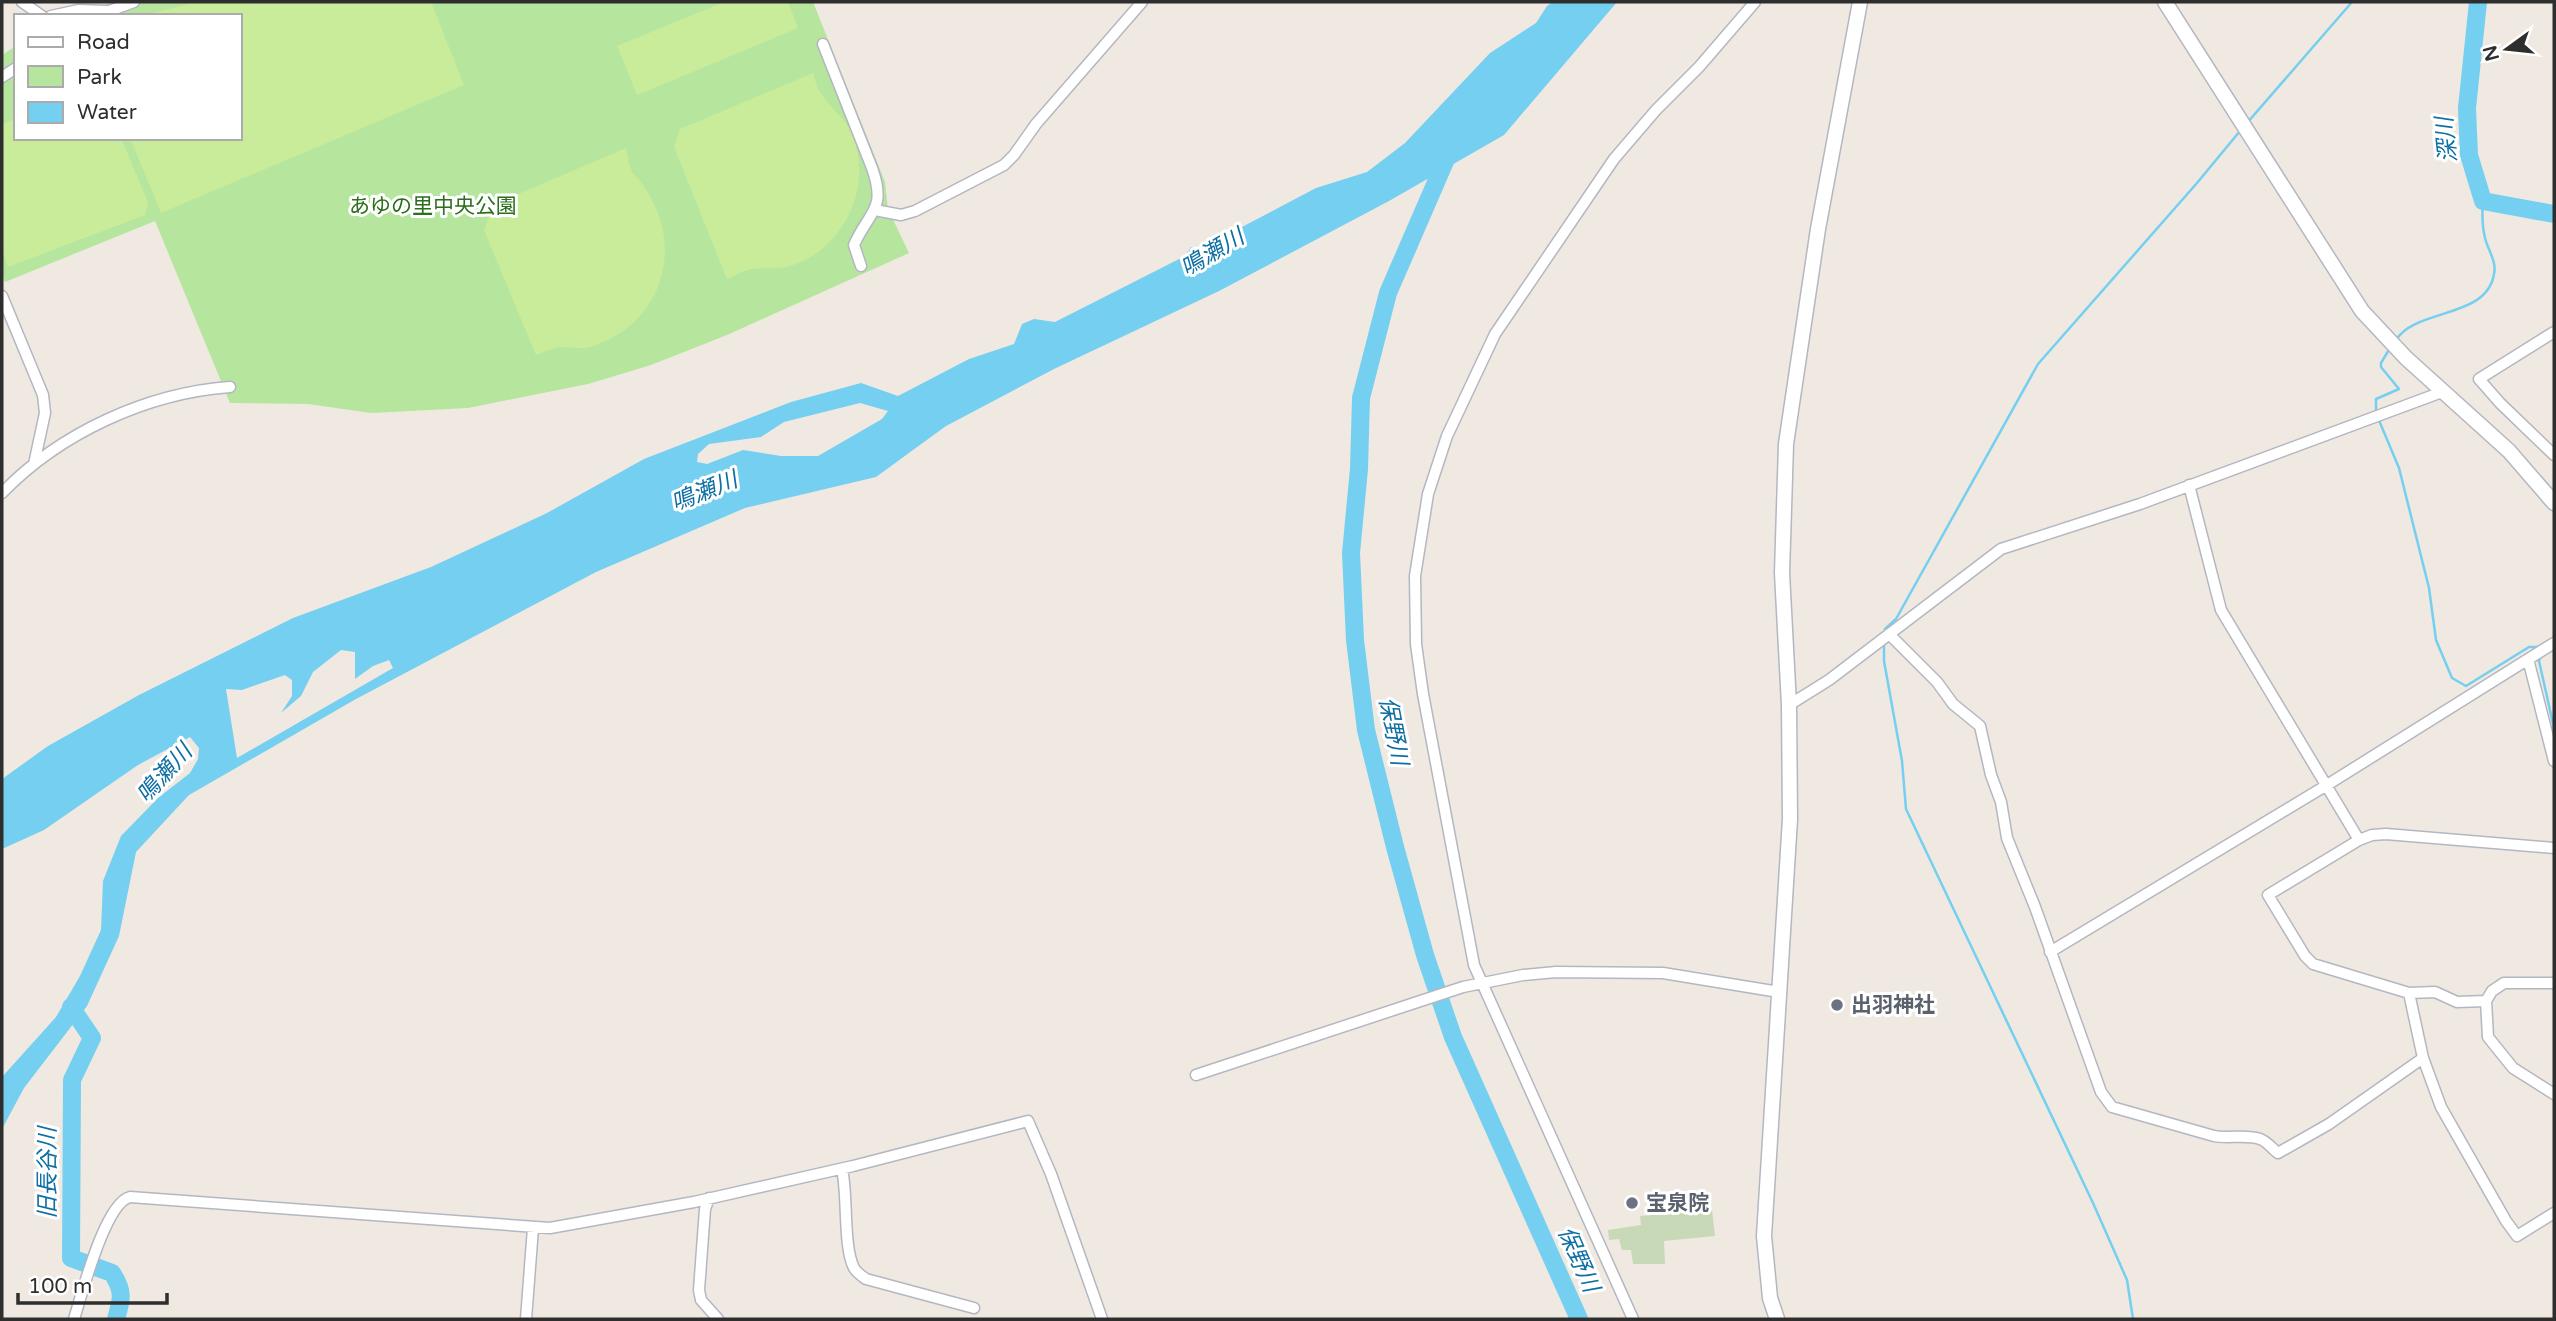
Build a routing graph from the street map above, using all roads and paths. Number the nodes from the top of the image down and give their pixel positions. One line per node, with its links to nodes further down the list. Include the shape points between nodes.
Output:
1 (22, 2): 7 (street)
2 (134, 2): 9 (street)
3 (1142, 2): 11 (street, via 1003,165 915,211 901,215)
4 (1755, 2): 32 (street, via 1615,159 1495,334 1447,436 1428,494 1415,576 1416,644 1447,834 1474,965)
5 (1860, 2): 26 (street, via 1818,229 1786,443 1782,573)
6 (2165, 2): 16 (street, via 2362,311)
7 (39, 14)
8 (60, 14): 9 (street, via 79,10)
9 (103, 14)
10 (823, 44): 11 (street, via 875,176)
11 (875, 210): 12 (street, via 854,246)
12 (861, 266)
13 (2, 296): 18 (street, via 43,395 46,412)
14 (2554, 332): 17 (street, via 2479,379)
15 (230, 387): 18 (street, via 201,389 109,419)
16 (2442, 392): 19 (street); 20 (street)
17 (2554, 455)
18 (34, 464): 21 (street)
19 (2189, 485): 23 (street, via 2001,549); 28 (street, via 2221,610)
20 (2548, 487): 22 (street)
21 (2, 493)
22 (2554, 503)
23 (1888, 634): 26 (street); 31 (street, via 1953,704 1980,726 2007,838)
24 (2553, 644): 25 (street)
25 (2531, 658): 27 (street); 28 (street)
26 (1789, 705): 34 (street, via 1790,819)
27 (2554, 761)
28 (2327, 785): 29 (street); 31 (street)
29 (2359, 841): 30 (street, via 2386,834); 35 (street, via 2268,895 2313,964)
30 (2554, 848)
31 (2050, 951): 37 (street, via 2101,1092 2112,1107 2121,1110 2226,1138 2257,1138 2278,1153 2329,1124)
32 (1482, 983): 34 (street, via 1556,972 1652,972); 38 (street); 49 (street)
33 (2554, 983): 36 (street, via 2504,983)
34 (1779, 992): 50 (street, via 1764,1236 1770,1298)
35 (2409, 993): 36 (street, via 2435,992 2457,1002); 37 (street)
36 (2486, 1001): 39 (street, via 2488,1037 2513,1068)
37 (2423, 1058): 42 (street, via 2441,1107 2517,1236)
38 (1196, 1075)
39 (2554, 1094)
40 (842, 1169): 41 (street); 44 (street, via 849,1246 858,1272 866,1279); 48 (street, via 1028,1121)
41 (709, 1198): 43 (street); 47 (street, via 699,1290 701,1300)
42 (2554, 1213)
43 (533, 1228): 45 (street, via 130,1197 118,1203 101,1240); 46 (street)
44 (974, 1308)
45 (74, 1319)
46 (526, 1319)
47 (718, 1319)
48 (1102, 1319)
49 (1633, 1319)
50 (1777, 1319)

